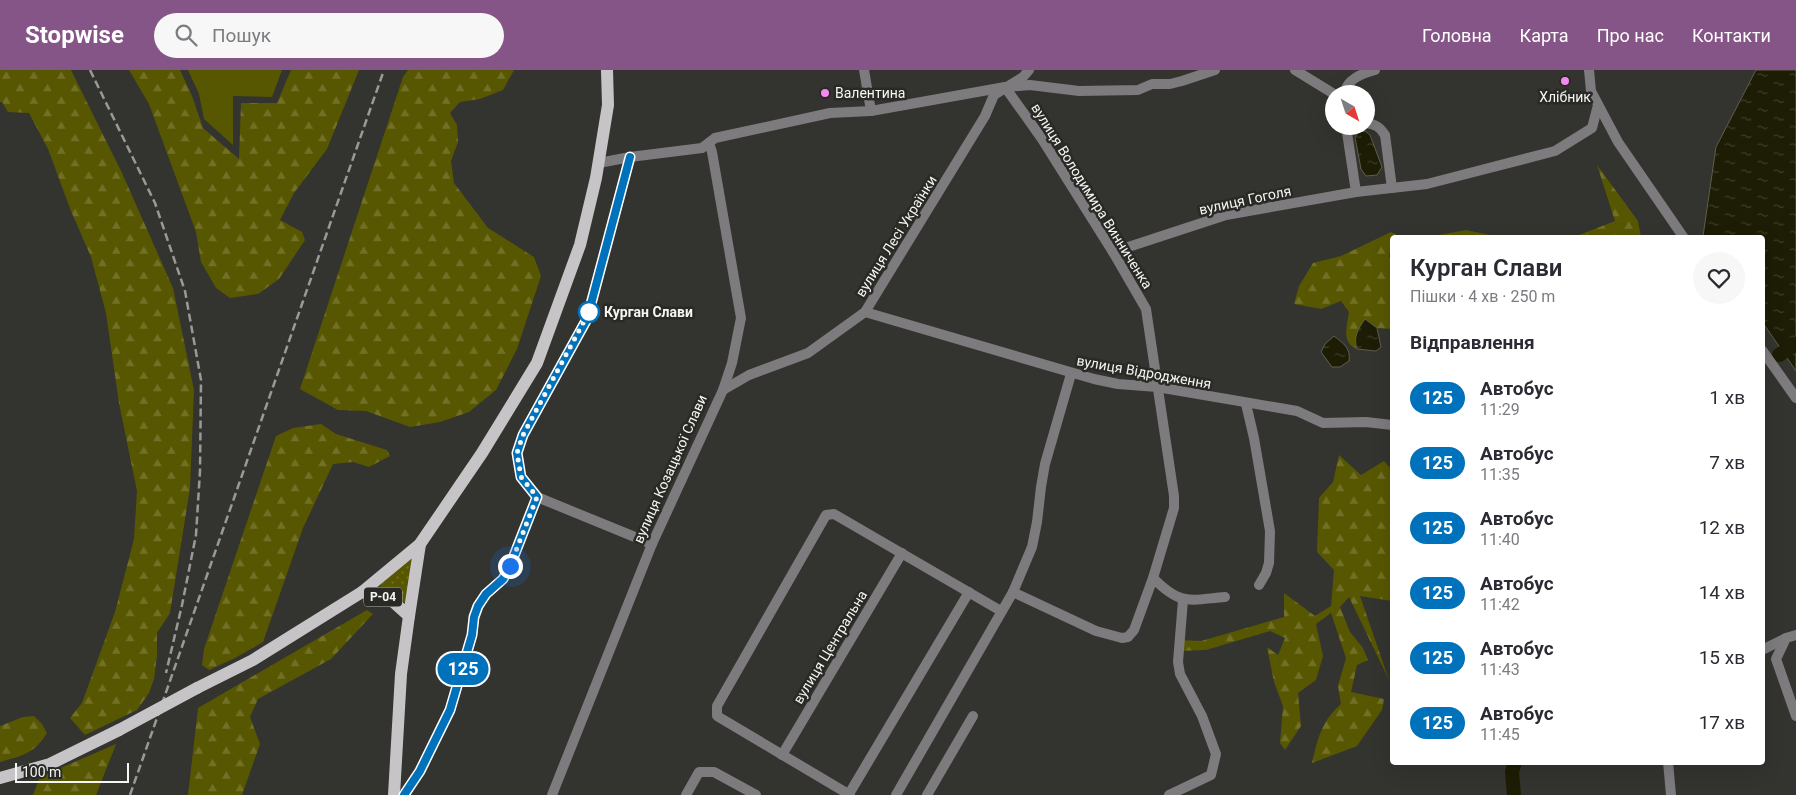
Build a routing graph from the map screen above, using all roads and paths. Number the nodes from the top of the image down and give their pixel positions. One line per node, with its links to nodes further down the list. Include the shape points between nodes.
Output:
1 (606, 70): 17 (main road, via 608,104)
2 (864, 70): 12 (street)
3 (1028, 70): 9 (street, вулиця Лесі Українки, via 1023,77)
4 (1215, 70): 9 (street, via 1138,90 1078,91 1030,85)
5 (1295, 70): 10 (street)
6 (1375, 70): 8 (street, via 1361,74)
7 (1589, 70): 11 (street)
8 (1349, 85)
9 (1005, 87): 12 (street); 21 (street, вулиця Володимира Винниченка); 22 (street, вулиця Лесі Українки, via 994,95 985,116)
10 (1325, 88)
11 (1598, 106): 18 (street, вулиця Гоголя, via 1592,128 1555,151 1427,184); 20 (street, via 1618,142)
12 (871, 111): 15 (street, via 830,113 715,138)
13 (1375, 125): 18 (street, via 1385,135)
14 (1349, 135): 19 (street)
15 (709, 143): 16 (street, via 702,148); 24 (street, вулиця Козацької Слави, via 741,318)
16 (630, 157): 17 (street); 32 (street, via 587,319 523,435 517,453 521,477)
17 (599, 163): 33 (main road, via 580,245 537,363)
18 (1392, 188): 19 (street, вулиця Гоголя)
19 (1356, 192): 21 (street, вулиця Гоголя, via 1226,215)
20 (1682, 235)
21 (1113, 252): 27 (street, вулиця Володимира Винниченка, via 1146,308)
22 (865, 312): 25 (street, вулиця Відродження); 26 (street, вулиця Лесі Українки, via 808,354)
23 (1765, 354): 29 (street)
24 (732, 363): 26 (street); 28 (street, вулиця Козацької Слави)
25 (1071, 374): 27 (street, вулиця Відродження); 40 (street, via 1045,464 1032,547)
26 (749, 375): 28 (street, вулиця Лесі Українки)
27 (1157, 388): 30 (street, вулиця Відродження); 36 (street, вулиця Володимира Винниченка, via 1174,508)
28 (723, 390): 34 (street, вулиця Козацької Слави)
29 (1796, 398)
30 (1246, 404): 31 (street, вулиця Відродження, via 1297,411 1323,423); 37 (street, via 1270,531 1269,563)
31 (1390, 425)
32 (537, 497): 34 (street); 53 (street, via 503,579 478,606 450,710 420,771)
33 (420, 544): 38 (main road); 44 (main road)
34 (652, 544): 54 (street, вулиця Козацької Слави)
35 (902, 553): 39 (street); 49 (street, вулиця Центральна); 49 (street, via 834,514 826,515 717,706 717,716)
36 (1153, 578): 40 (street, вулиця Володимира Винниченка, via 1134,630 1122,638 1096,631); 42 (street)
37 (1259, 585)
38 (362, 592): 44 (main road, Р-04, via 389,598); 51 (main road, Р-04, bridge, via 253,660 119,730 50,764)
39 (968, 592): 43 (street); 57 (street)
40 (1013, 592): 43 (street)
41 (1225, 597): 42 (street)
42 (1183, 600): 60 (street, via 1180,674 1202,716 1216,754 1211,775)
43 (1003, 609): 58 (street)
44 (409, 616): 52 (main road, Р-04, via 401,674)
45 (1791, 637): 46 (street); 48 (street, via 1776,659)
46 (1765, 649)
47 (973, 716): 59 (street)
48 (1796, 716)
49 (782, 755): 57 (street)
50 (1668, 765): 61 (street)
51 (0, 778)
52 (394, 795)
53 (404, 795)
54 (552, 795)
55 (686, 795): 56 (street, via 699,772 714,772)
56 (756, 795)
57 (849, 795)
58 (896, 795)
59 (927, 795)
60 (1169, 795)
61 (1671, 795)

